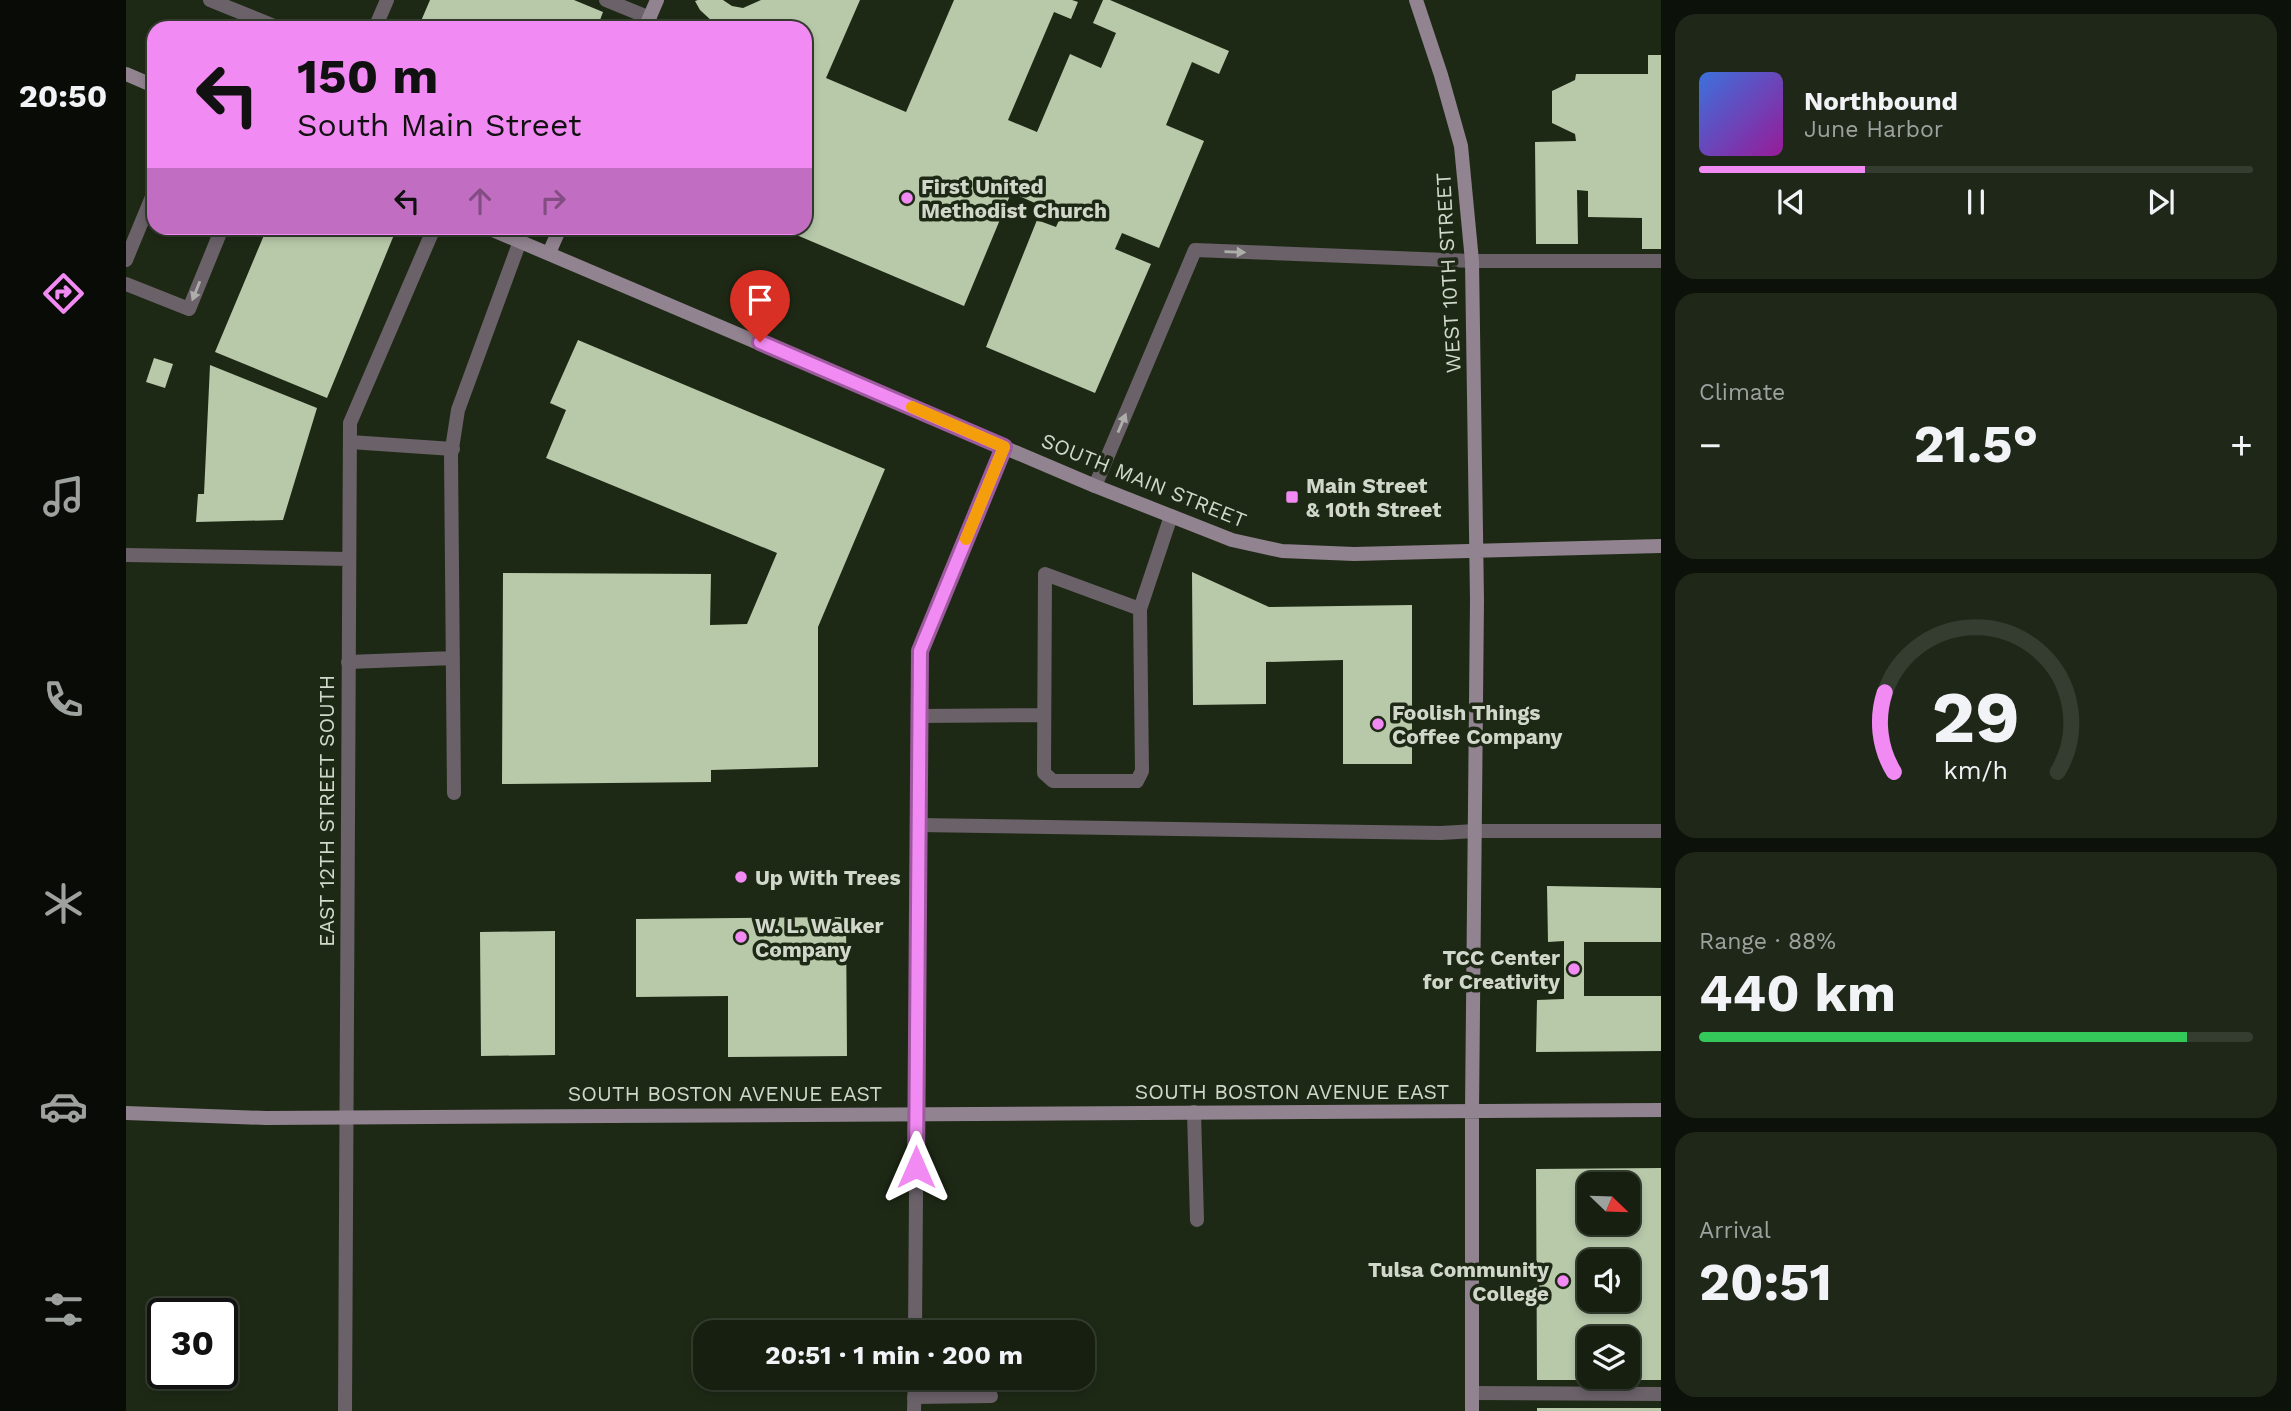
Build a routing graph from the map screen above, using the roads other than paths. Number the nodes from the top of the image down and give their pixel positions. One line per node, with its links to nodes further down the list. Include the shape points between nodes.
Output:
1 (209, 0): 6 (street)
2 (387, 0): 7 (street)
3 (606, 0): 8 (street)
4 (657, 0): 9 (street)
5 (1416, 0): 20 (street, WEST 10TH STREET, via 1461,146)
6 (262, 21)
7 (378, 21)
8 (644, 21)
9 (649, 21)
10 (126, 74): 11 (street)
11 (147, 83)
12 (147, 209): 19 (street)
13 (219, 235): 22 (street, one-way to 22, via 189,309)
14 (431, 235): 23 (street, EAST 12TH STREET SOUTH, via 350,423)
15 (505, 235): 17 (street, SOUTH MAIN STREET)
16 (557, 235): 18 (street)
17 (520, 241): 18 (street, SOUTH MAIN STREET); 25 (street, via 458,410)
18 (549, 253): 24 (street, SOUTH MAIN STREET)
19 (126, 260)
20 (1472, 261): 21 (street); 26 (street, one-way to 20, via 1195,250); 29 (street, WEST 10TH STREET)
21 (1661, 261)
22 (126, 284)
23 (349, 442): 25 (street); 31 (street, EAST 12TH STREET SOUTH)
24 (1004, 447): 26 (street, SOUTH MAIN STREET); 36 (street, via 920,651)
25 (453, 449): 33 (street)
26 (1095, 486): 27 (street, SOUTH MAIN STREET)
27 (1171, 516): 29 (street, SOUTH MAIN STREET, via 1232,540 1282,551); 32 (street)
28 (1661, 546): 29 (street, SOUTH MAIN STREET)
29 (1477, 550): 39 (street, WEST 10TH STREET)
30 (126, 555): 31 (street)
31 (348, 559): 34 (street, EAST 12TH STREET SOUTH)
32 (1140, 609): 35 (street, via 1045,574); 35 (street, via 1142,771 1137,781 1053,781 1044,773)
33 (453, 658): 34 (street); 37 (street)
34 (348, 662): 46 (street, EAST 12TH STREET SOUTH)
35 (1044, 715): 36 (street)
36 (920, 716): 38 (street)
37 (454, 793)
38 (918, 825): 39 (street); 45 (street)
39 (1475, 831): 40 (street); 42 (street, WEST 10TH STREET)
40 (1661, 831)
41 (1661, 1110): 42 (street, SOUTH BOSTON AVENUE EAST)
42 (1472, 1111): 43 (street, SOUTH BOSTON AVENUE EAST); 49 (street, WEST 10TH STREET)
43 (1194, 1112): 45 (street, SOUTH BOSTON AVENUE EAST); 47 (street)
44 (126, 1113): 46 (street, SOUTH BOSTON AVENUE EAST)
45 (916, 1113): 46 (street, SOUTH BOSTON AVENUE EAST); 48 (street)
46 (346, 1116): 53 (street, EAST 12TH STREET SOUTH)
47 (1197, 1220)
48 (915, 1320)
49 (1472, 1394): 50 (street); 54 (street, WEST 10TH STREET)
50 (1661, 1394)
51 (991, 1396): 52 (street)
52 (914, 1404)
53 (345, 1411)
54 (1472, 1411)

